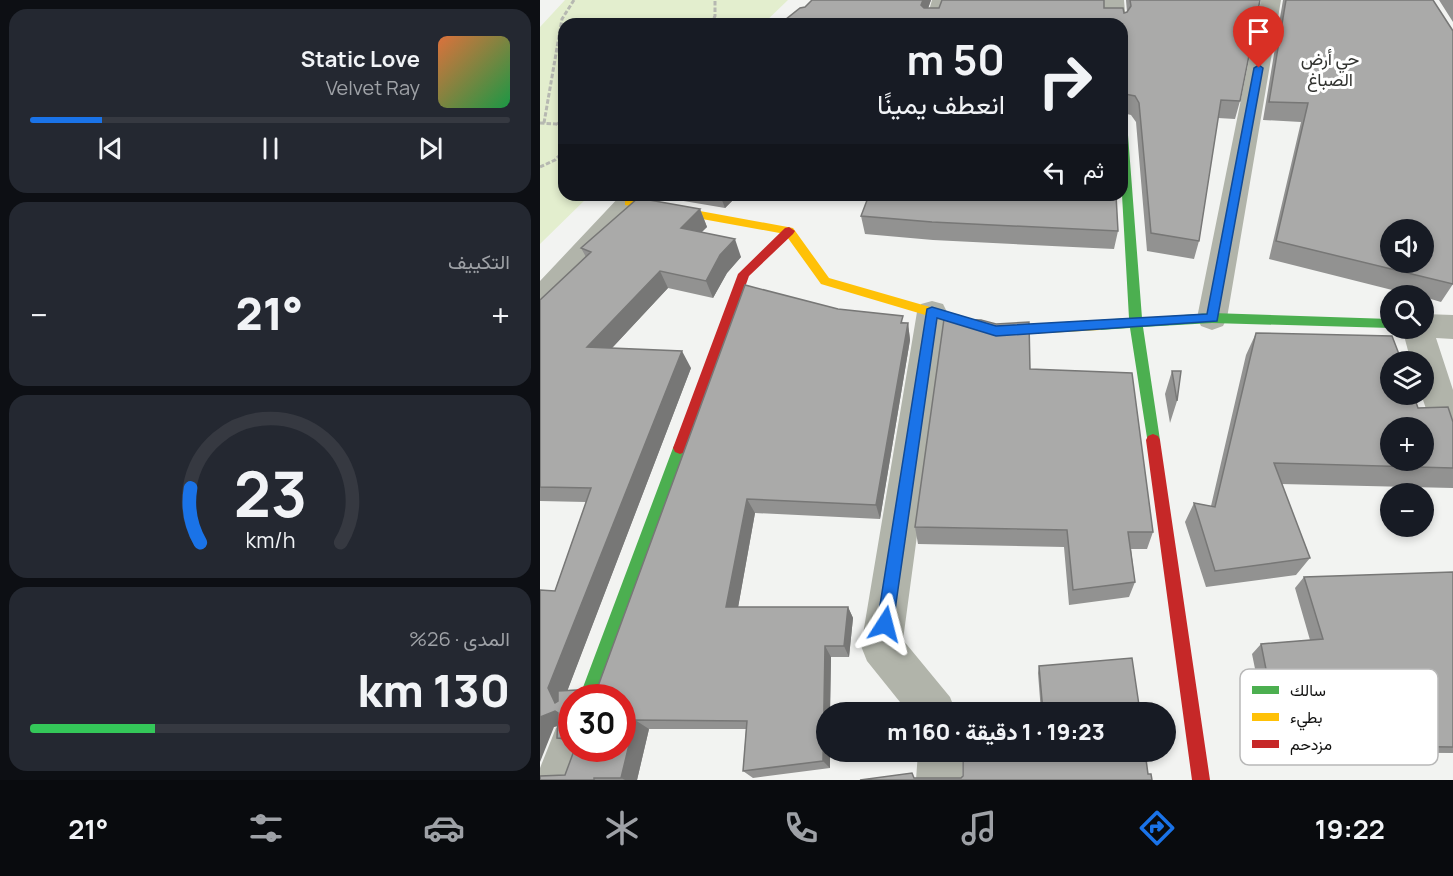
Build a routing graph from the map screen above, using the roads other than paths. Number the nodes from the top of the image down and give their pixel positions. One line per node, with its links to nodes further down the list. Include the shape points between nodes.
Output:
1 (939, 0): 2 (lane); 4 (lane)
2 (951, 0)
3 (1271, 0): 11 (street)
4 (934, 18)
5 (630, 201): 9 (street)
6 (642, 201): 8 (street)
7 (1128, 201): 12 (street)
8 (789, 231): 10 (street, via 825,281); 18 (street, via 744,274)
9 (540, 300)
10 (932, 312): 12 (street, via 996,331); 19 (street, via 882,646)
11 (1212, 318): 12 (street); 13 (street)
12 (1136, 323): 24 (street)
13 (1380, 324)
14 (1434, 326): 15 (street)
15 (1453, 327)
16 (1420, 339): 17 (street)
17 (1453, 443)
18 (593, 684)
19 (927, 702)
20 (565, 762): 22 (street)
21 (940, 762): 23 (street)
22 (558, 780)
23 (939, 780)
24 (1201, 780)

